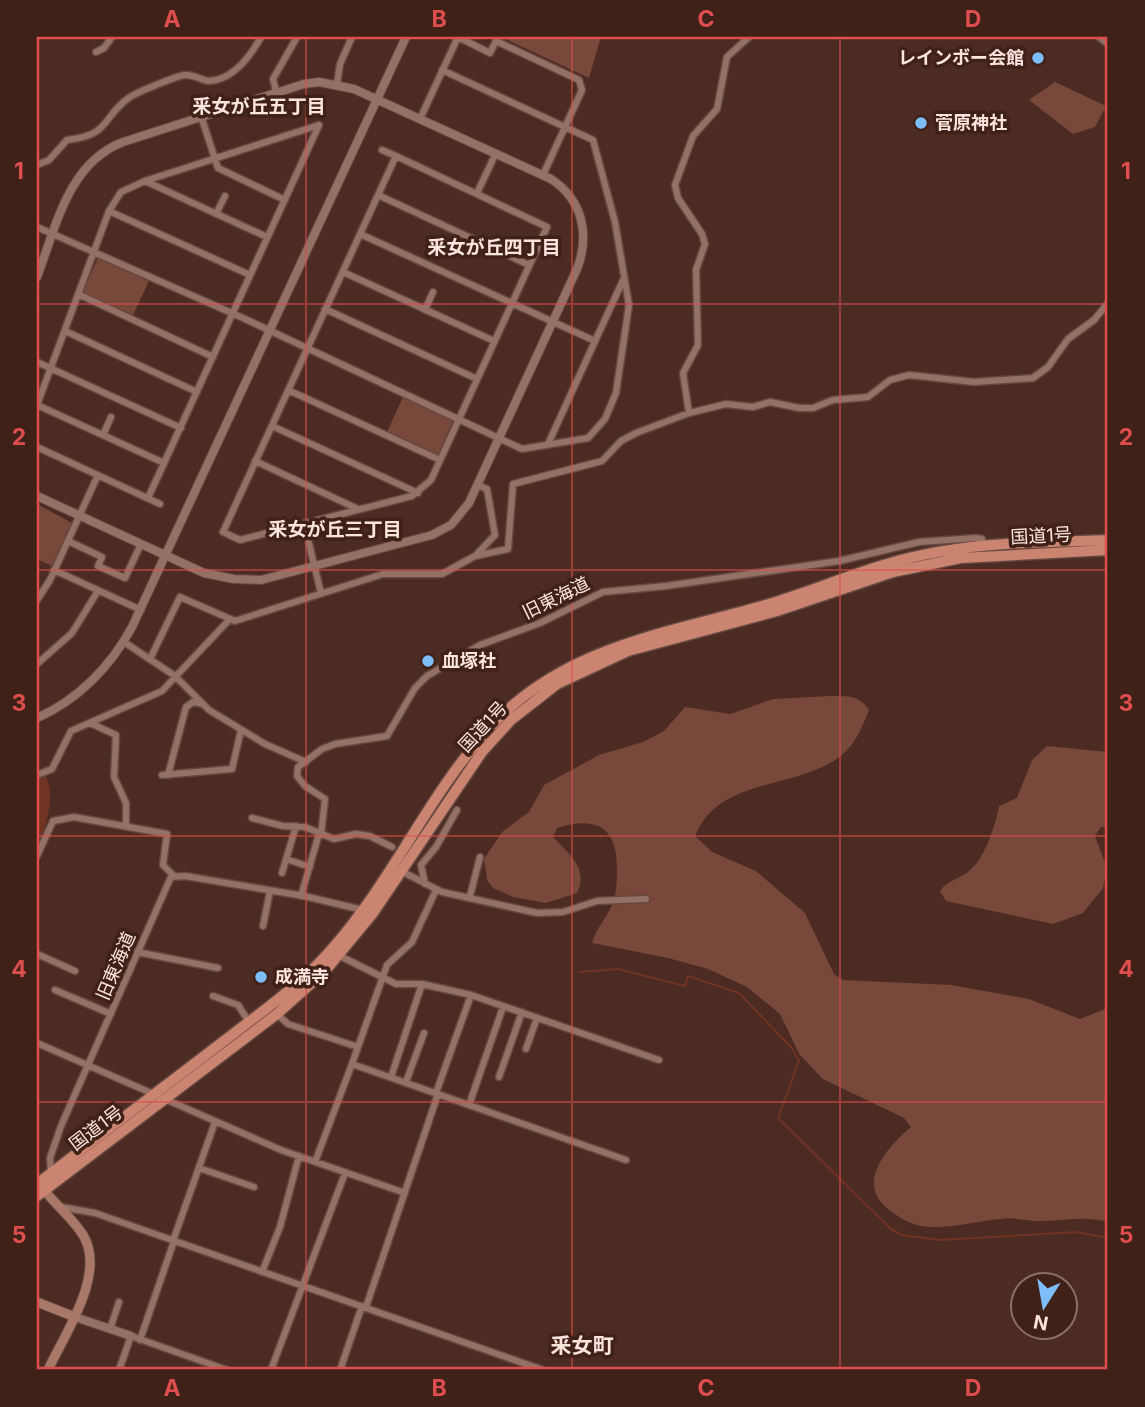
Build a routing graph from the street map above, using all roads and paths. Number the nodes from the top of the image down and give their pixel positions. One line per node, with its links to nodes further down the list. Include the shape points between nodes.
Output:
1 (112, 37): 10 (street)
2 (261, 37): 22 (street, via 233,71 208,81 187,74 129,97 98,133 67,140 49,160)
3 (297, 37): 13 (street, via 273,79)
4 (352, 37): 12 (street)
5 (406, 37): 14 (street)
6 (458, 37): 11 (street); 17 (street, via 490,53 496,41 579,79 582,90)
7 (748, 37): 61 (street, via 727,57 717,109 693,136 675,185 705,244 696,270 698,345 683,373)
8 (1099, 37): 9 (street)
9 (1108, 44)
10 (96, 52)
11 (442, 70): 16 (street); 17 (street)
12 (337, 85): 13 (street, via 304,84); 14 (street)
13 (276, 91): 15 (street)
14 (376, 99): 16 (street); 50 (street)
15 (201, 116): 21 (street); 32 (street, via 123,142 94,158 75,181)
16 (420, 119): 19 (street)
17 (565, 128): 23 (street); 40 (street, via 593,140)
18 (382, 150): 20 (street)
19 (496, 153): 23 (street); 25 (street)
20 (396, 156): 25 (street); 26 (street)
21 (214, 158): 24 (street); 28 (street, via 219,168); 28 (street, via 319,125)
22 (37, 165)
23 (543, 175): 48 (street, via 568,194 584,231 581,259)
24 (145, 181): 29 (street, via 121,192); 30 (street)
25 (477, 193): 36 (street, via 547,227)
26 (378, 195): 33 (street); 36 (street)
27 (225, 196): 30 (street)
28 (285, 200): 34 (street)
29 (109, 211): 35 (street); 38 (street)
30 (216, 214): 34 (street)
31 (37, 227): 32 (street)
32 (53, 233): 35 (street); 39 (street)
33 (360, 234): 37 (street); 43 (street)
34 (267, 237): 38 (street)
35 (95, 251): 42 (street); 47 (street)
36 (530, 265): 43 (street)
37 (343, 272): 45 (street); 46 (street)
38 (250, 275): 47 (street)
39 (37, 277)
40 (624, 278): 52 (street); 68 (street, via 629,305 616,393 605,419 588,438)
41 (433, 292): 46 (street)
42 (78, 295): 49 (street); 54 (street)
43 (512, 303): 48 (street); 51 (street)
44 (1108, 303): 61 (street, via 1068,339 1044,371 1024,380 974,383 909,375 890,380 868,397 833,400 813,408 732,403)
45 (325, 310): 53 (street); 57 (street)
46 (425, 310): 51 (street)
47 (233, 314): 50 (street); 54 (street)
48 (552, 321): 52 (street); 67 (street)
49 (65, 331): 56 (street); 59 (street)
50 (270, 331): 53 (street); 88 (street)
51 (494, 341): 57 (street)
52 (595, 341): 68 (street)
53 (308, 348): 58 (street); 63 (street)
54 (213, 357): 59 (street)
55 (37, 362): 56 (street)
56 (51, 368): 60 (street); 65 (street)
57 (477, 379): 63 (street)
58 (288, 390): 64 (street); 70 (street)
59 (197, 392): 65 (street)
60 (37, 405): 66 (street)
61 (689, 413): 89 (street, via 621,441 602,461 513,484 508,549)
62 (111, 417): 66 (street)
63 (459, 418): 67 (street); 70 (street)
64 (272, 426): 71 (street); 75 (street)
65 (181, 428): 72 (street)
66 (103, 435): 72 (street)
67 (500, 437): 68 (street, via 522,449); 74 (street)
68 (548, 444)
69 (37, 447): 73 (street)
70 (440, 460): 75 (street)
71 (255, 461): 79 (street); 81 (street, via 223,532 240,540)
72 (164, 463): 77 (street)
73 (98, 475): 77 (street); 80 (street)
74 (478, 485): 89 (street, via 487,489 495,535); 90 (street, via 458,519 432,535)
75 (418, 493): 79 (street)
76 (37, 496): 80 (street)
77 (148, 498): 78 (street)
78 (160, 504)
79 (359, 510): 81 (street)
80 (79, 515): 83 (street); 84 (street)
81 (303, 523): 90 (street)
82 (1108, 540): 85 (highway, 国道1号)
83 (68, 541): 84 (street, via 102,557 98,566 125,578); 91 (street)
84 (141, 544): 88 (street)
85 (1071, 547): 86 (highway, 国道1号); 87 (highway, 国道1号)
86 (1108, 550)
87 (983, 551): 105 (street, 旧東海道, via 982,539 976,538 919,542 829,562 603,592 540,623 480,645 427,676 387,736 335,744); 118 (highway, 国道1号, via 900,560 773,603 630,641 573,664 496,720 453,774)
88 (167, 555): 90 (street, via 205,573 248,581); 95 (street)
89 (475, 556): 93 (street, via 442,574 383,574)
90 (314, 567): 93 (street)
91 (54, 570): 92 (street); 94 (street)
92 (98, 591): 95 (street); 99 (street, via 72,633)
93 (321, 593): 96 (street)
94 (37, 600)
95 (141, 610): 97 (street)
96 (229, 620): 98 (street, via 180,597); 100 (street)
97 (124, 642): 98 (street); 102 (street, via 89,684)
98 (150, 659): 100 (street)
99 (37, 664)
100 (175, 676): 101 (street); 103 (street, via 162,691)
101 (203, 704): 104 (street); 104 (street, via 192,702 186,707 165,775 232,769)
102 (37, 718)
103 (90, 723): 106 (street, via 71,731 51,768); 109 (street, via 116,735 114,777 126,803)
104 (241, 730): 105 (street)
105 (306, 762): 112 (street, via 298,767 297,776 325,799)
106 (40, 773)
107 (457, 810): 121 (street, via 436,847 418,862)
108 (252, 818): 110 (street)
109 (126, 827): 111 (street, via 74,817 58,819); 120 (street, via 167,834 163,866)
110 (296, 827): 112 (street); 116 (street)
111 (42, 834): 114 (street)
112 (320, 834): 113 (street, via 334,839 359,834); 117 (street)
113 (392, 847)
114 (37, 856)
115 (480, 857): 125 (street)
116 (286, 859): 117 (street); 119 (street)
117 (310, 867): 124 (street)
118 (397, 868): 121 (street); 127 (highway, 国道1号); 131 (highway, 国道1号)
119 (282, 873)
120 (173, 875): 123 (street); 129 (street, 旧東海道)
121 (425, 884): 122 (street)
122 (436, 890): 125 (street); 134 (street, via 412,942 390,961)
123 (270, 891): 124 (street); 128 (street)
124 (301, 896): 127 (street)
125 (470, 896): 126 (street, via 550,914 597,901)
126 (646, 899)
127 (363, 910): 131 (highway, 国道1号)
128 (263, 926)
129 (137, 952): 132 (street); 141 (street, 旧東海道)
130 (37, 954): 133 (street)
131 (334, 954): 134 (street); 142 (highway, 国道1号); 144 (highway, 国道1号)
132 (218, 968)
133 (75, 971)
134 (381, 978): 135 (street, via 396,984); 147 (street)
135 (422, 984): 137 (street); 152 (street)
136 (55, 990): 141 (street)
137 (471, 995): 139 (street); 155 (street)
138 (213, 996): 144 (street, via 238,1005)
139 (503, 1007): 140 (street); 158 (street)
140 (522, 1012): 143 (street); 153 (street)
141 (111, 1014): 150 (street, 旧東海道)
142 (277, 1014): 147 (street, via 288,1024); 157 (highway, 国道1号)
143 (537, 1018): 148 (street); 149 (street)
144 (249, 1022): 156 (highway, 国道1号)
145 (424, 1032): 154 (street)
146 (37, 1043): 150 (street)
147 (358, 1047): 151 (street)
148 (526, 1049)
149 (659, 1060)
150 (88, 1064): 156 (street); 165 (street, 旧東海道, via 50,1158)
151 (352, 1064): 152 (street); 162 (street)
152 (390, 1077): 154 (street)
153 (499, 1077)
154 (406, 1082): 155 (street)
155 (437, 1093): 158 (street); 168 (street)
156 (154, 1096): 157 (street); 165 (highway, 国道1号)
157 (165, 1100): 159 (street); 167 (highway, 国道1号)
158 (469, 1105): 161 (street)
159 (215, 1122): 160 (street); 163 (street)
160 (299, 1156): 162 (street); 171 (street)
161 (626, 1160)
162 (315, 1162): 164 (street)
163 (199, 1168): 166 (street); 170 (street)
164 (345, 1172): 168 (street); 172 (street)
165 (51, 1173): 167 (highway, 国道1号)
166 (254, 1186)
167 (39, 1190): 169 (main road)
168 (405, 1193): 175 (street)
169 (57, 1206): 170 (street, via 95,1213); 176 (main road, via 84,1236 90,1255 89,1275)
170 (173, 1241): 171 (street); 178 (street)
171 (262, 1272): 172 (street)
172 (301, 1286): 175 (street); 182 (street)
173 (37, 1302): 176 (main road)
174 (119, 1302): 177 (street)
175 (364, 1307): 183 (street); 184 (street)
176 (75, 1317): 177 (street); 179 (main road)
177 (110, 1329): 178 (street)
178 (136, 1338): 180 (street); 181 (street)
179 (48, 1370)
180 (119, 1370)
181 (227, 1370)
182 (271, 1370)
183 (340, 1370)
184 (543, 1370)

